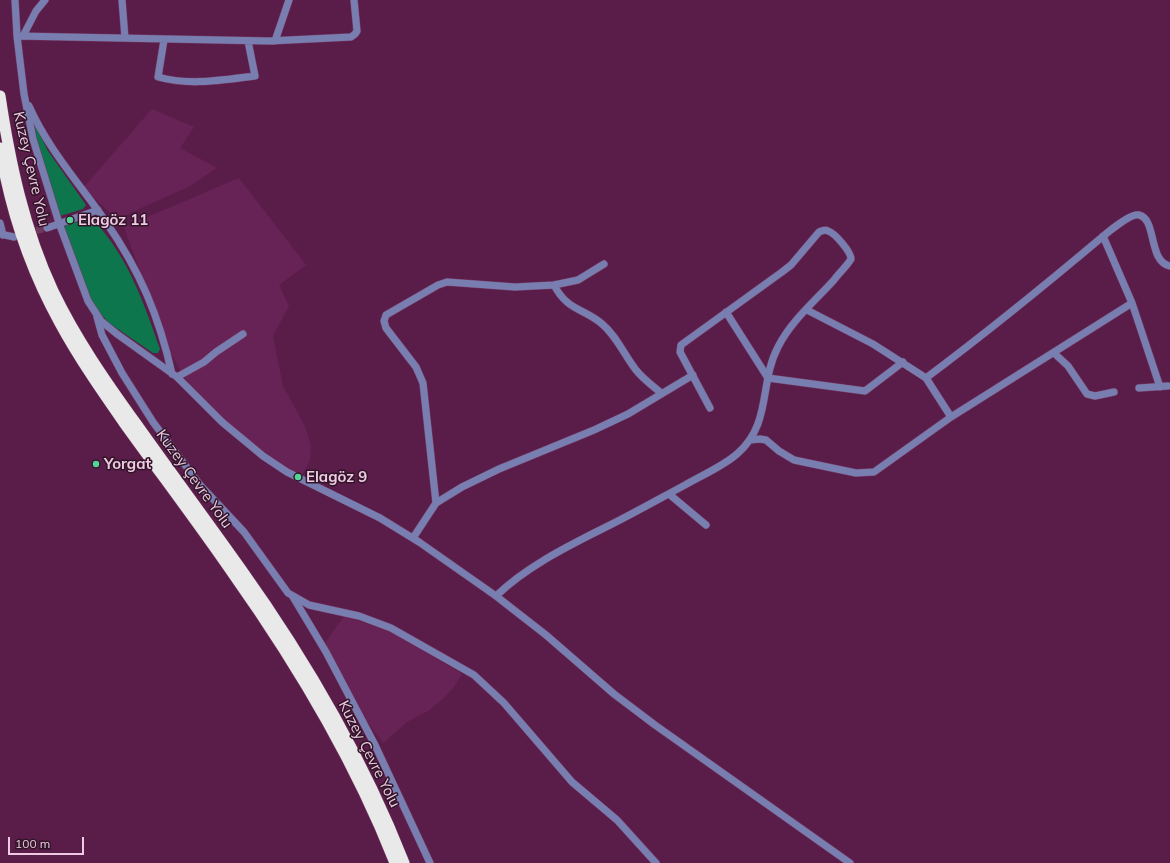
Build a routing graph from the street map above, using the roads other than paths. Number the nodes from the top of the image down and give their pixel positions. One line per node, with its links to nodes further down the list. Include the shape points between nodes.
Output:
1 (15, 0): 6 (street)
2 (45, 0): 6 (street)
3 (122, 0): 7 (street)
4 (289, 0): 10 (street)
5 (354, 0): 10 (street, via 357,28 352,37)
6 (20, 36): 7 (street); 11 (street)
7 (124, 38): 8 (street)
8 (164, 40): 9 (street); 9 (street, via 158,77 204,83 255,76)
9 (248, 41): 10 (street)
10 (275, 41)
11 (24, 94): 14 (street, via 56,154); 16 (street, via 33,139)
12 (0, 96): 50 (highway, Kuzey Çevre Yolu, via 11,161 28,227 52,289 67,318 105,380 241,568 303,663 351,749)
13 (0, 148): 49 (highway, Kuzey Çevre Yolu, via 19,226 44,292 59,323 97,384 233,573 296,667 343,752)
14 (98, 210): 16 (street); 31 (street, via 125,251 148,295 164,337)
15 (0, 222): 18 (street)
16 (59, 223): 17 (street); 27 (street, via 88,301)
17 (47, 228)
18 (1, 235): 20 (street)
19 (1103, 236): 22 (street, via 1130,216 1141,215 1146,220 1160,260); 24 (street); 34 (street, via 997,324)
20 (14, 237)
21 (604, 264): 23 (street, via 578,280)
22 (1170, 266)
23 (554, 285): 39 (street, via 571,307 595,319 606,328 638,373); 44 (street, via 515,286 446,282 386,315 386,328 416,367 423,383)
24 (1132, 302): 29 (street); 36 (street)
25 (807, 310): 26 (street, via 851,259 849,251 828,230 819,232 791,265); 30 (street); 33 (street, via 779,344 772,359)
26 (726, 312): 32 (street, via 681,345 680,352); 33 (street)
27 (96, 314): 31 (street, via 111,330); 47 (street, via 102,335 122,373 153,422 200,485 244,532)
28 (243, 334): 31 (street, via 204,362)
29 (1054, 353): 38 (street, via 1068,366 1087,394 1095,396); 41 (street)
30 (903, 362): 33 (street, via 864,391); 34 (street)
31 (174, 375): 46 (street, via 222,422 275,464 315,487 380,518)
32 (693, 375): 39 (street); 40 (street)
33 (768, 378): 42 (street, via 762,416)
34 (926, 378): 41 (street)
35 (1168, 386): 36 (street)
36 (1160, 387): 37 (street)
37 (1139, 388)
38 (1114, 392)
39 (661, 393): 44 (street, via 628,414 499,469)
40 (710, 408)
41 (950, 417): 42 (street, via 877,470 866,474 794,460 766,440)
42 (750, 440): 43 (street, via 727,462)
43 (669, 494): 45 (street); 48 (street, via 565,547)
44 (436, 503): 46 (street)
45 (706, 525)
46 (413, 538): 48 (street)
47 (292, 596): 51 (street, via 326,652 375,745); 52 (street, via 316,608 349,614 392,628 474,675 504,703 572,782 617,820)
48 (496, 596): 53 (street, via 614,694)
49 (395, 863)
50 (404, 863)
51 (430, 863)
52 (656, 863)
53 (850, 863)

